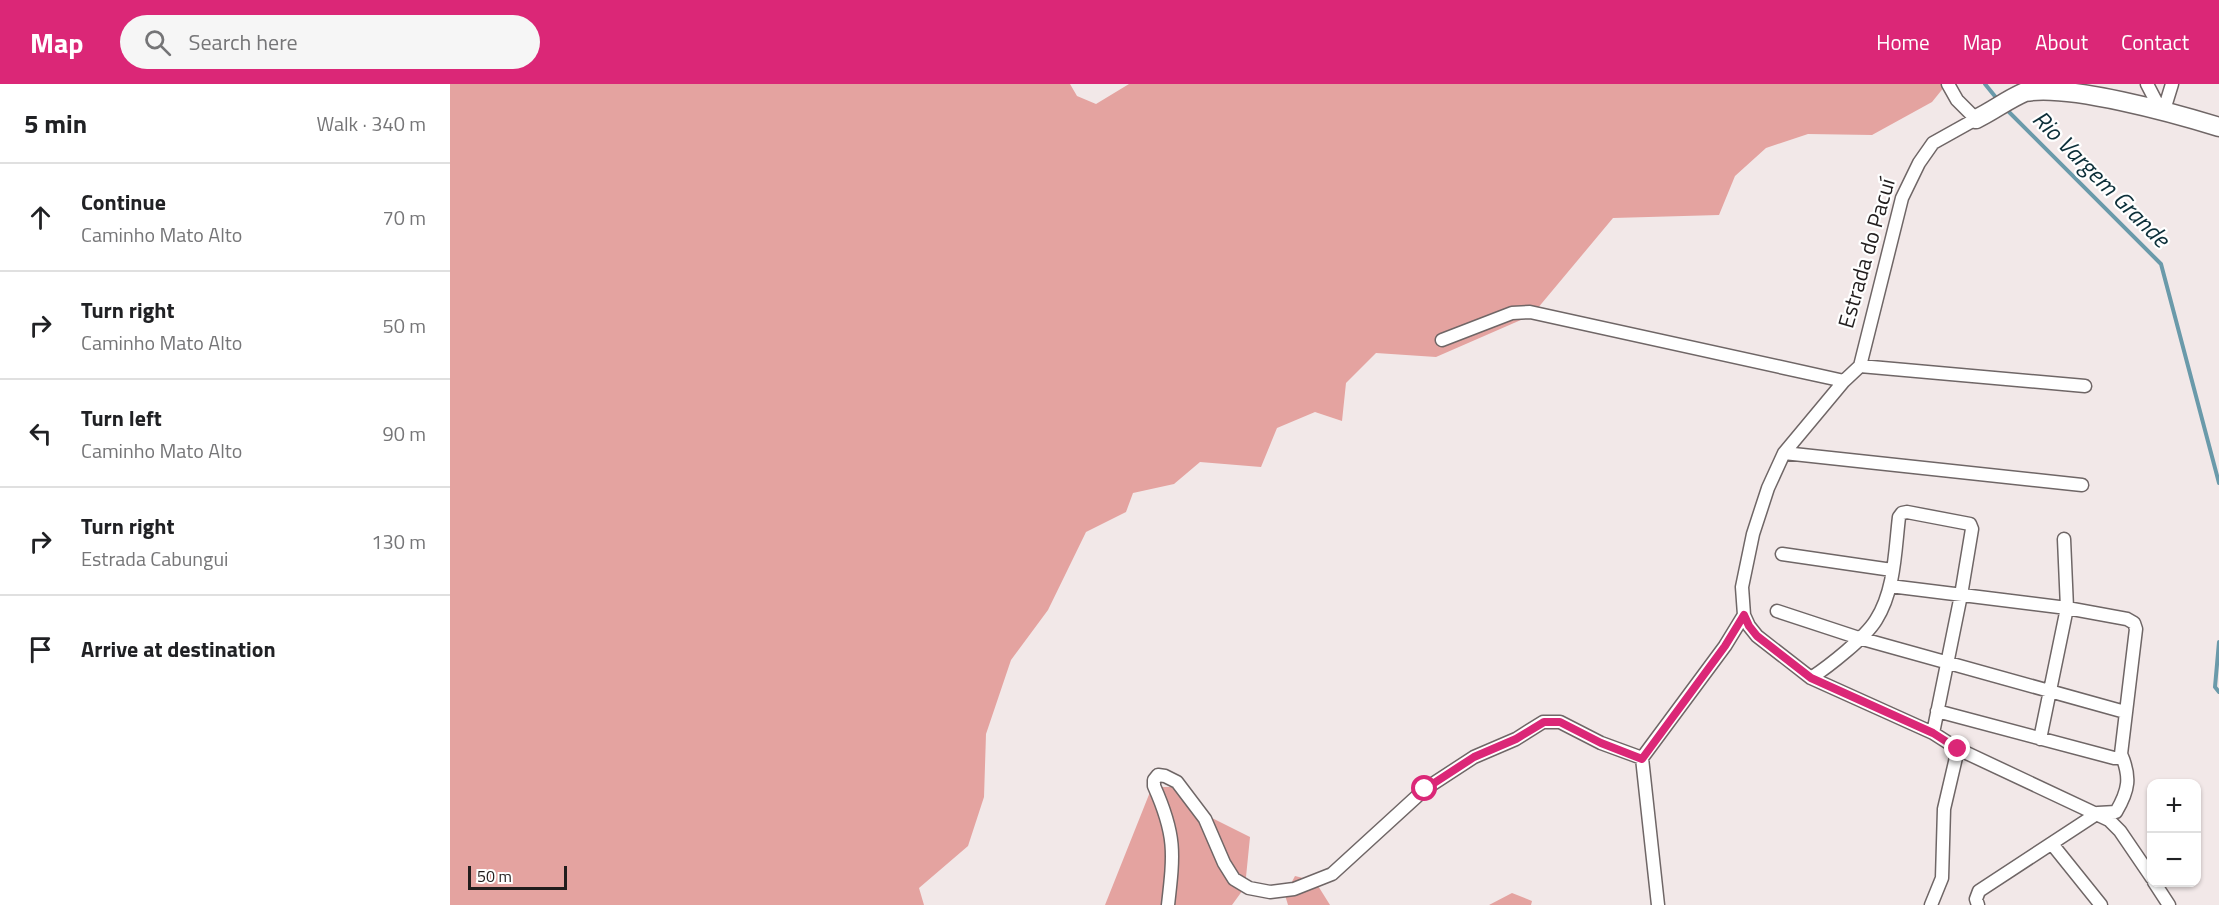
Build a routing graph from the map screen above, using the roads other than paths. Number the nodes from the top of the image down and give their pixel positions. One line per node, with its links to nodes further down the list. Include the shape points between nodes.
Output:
1 (1948, 84): 5 (street, via 1957,100)
2 (2147, 84): 4 (street)
3 (2172, 84): 4 (street)
4 (2162, 110): 5 (street, Estrada do Pacuí, via 2108,94 2059,88 2026,92); 6 (street, Estrada do Pacuí)
5 (1978, 118): 8 (street, Estrada do Pacuí, via 1933,143 1918,163 1902,198)
6 (2219, 127)
7 (1442, 340): 9 (street, via 1512,313 1530,312)
8 (1860, 366): 9 (street); 10 (street)
9 (1844, 381): 11 (street)
10 (2085, 386)
11 (1784, 453): 12 (street); 20 (street, via 1753,534 1742,587)
12 (2082, 485)
13 (2064, 539): 18 (street)
14 (1782, 554): 15 (street)
15 (1892, 570): 16 (street); 17 (street, via 1902,513 1966,522 1972,529)
16 (1890, 586): 17 (street); 21 (street, via 1876,621)
17 (1961, 595): 18 (street); 22 (street)
18 (2067, 608): 24 (street); 26 (street, via 2134,622)
19 (1777, 611): 21 (street)
20 (1744, 615): 23 (street, via 1757,636); 31 (street)
21 (1859, 638): 22 (street); 23 (street)
22 (1946, 661): 24 (street); 25 (street)
23 (1811, 678): 27 (street)
24 (2050, 691): 26 (street); 28 (street)
25 (1937, 711): 27 (street); 28 (street)
26 (2125, 712): 30 (street)
27 (1933, 733): 29 (street)
28 (2040, 739): 30 (street, via 2114,758)
29 (1958, 749): 32 (street); 38 (street, via 1944,808 1942,878)
30 (2121, 754): 32 (street, via 2128,771 2127,791 2116,812)
31 (1642, 759): 36 (street, via 1560,722 1544,722 1474,757 1425,789 1332,874 1294,889 1270,892 1249,888 1234,879 1205,819 1177,782 1158,775 1154,786 1171,831 1174,855); 37 (street)
32 (2098, 813): 33 (street); 34 (street, via 2120,831)
33 (2052, 844): 39 (street, via 1979,891); 40 (street)
34 (2147, 872)
35 (2157, 887): 41 (street)
36 (1168, 905)
37 (1658, 905)
38 (1931, 905)
39 (1978, 905)
40 (2101, 905)
41 (2169, 905)

